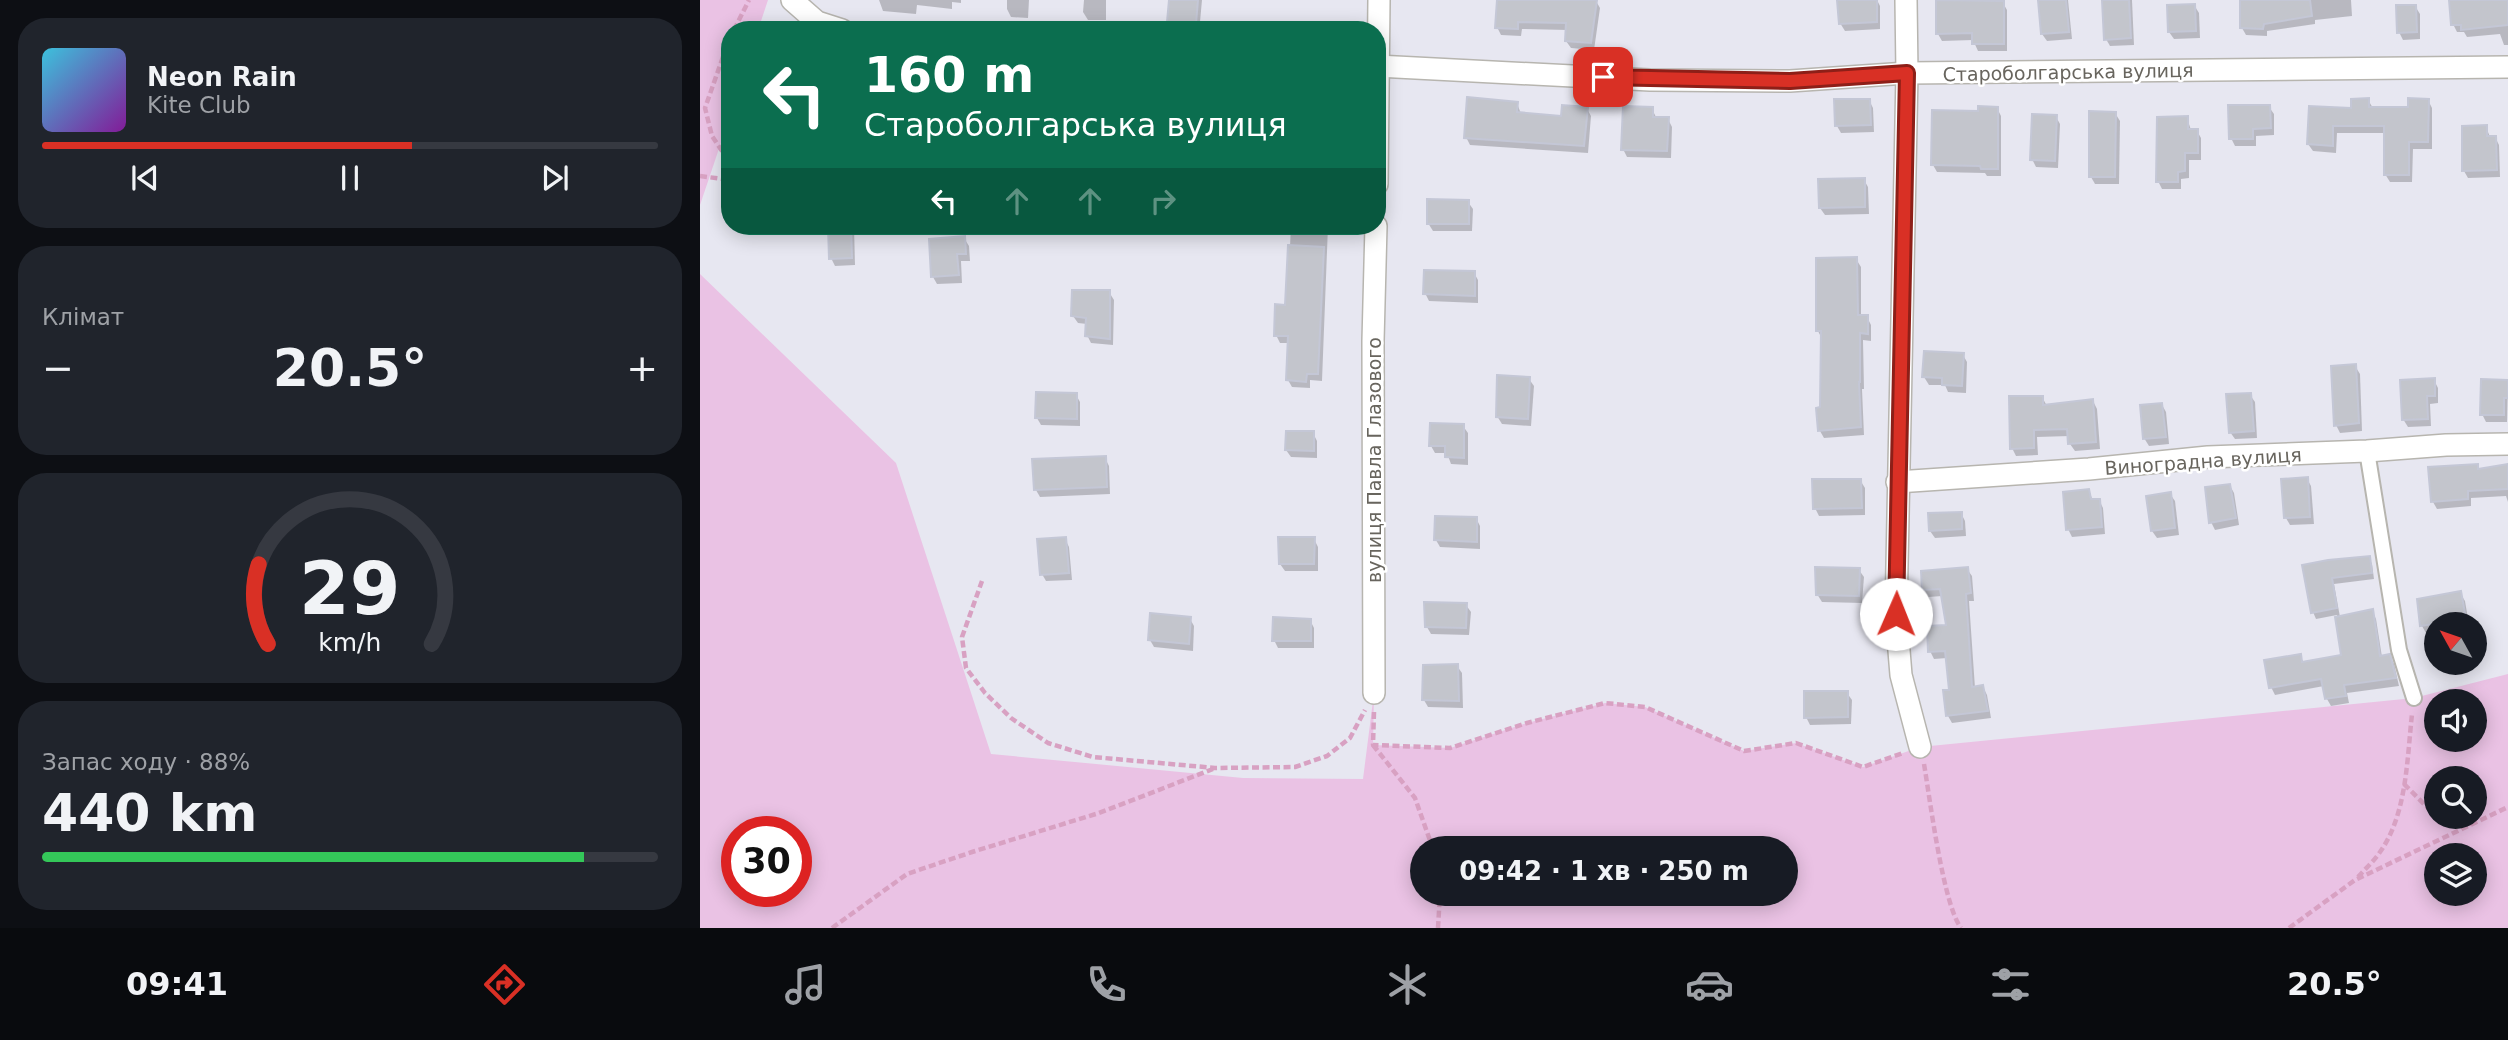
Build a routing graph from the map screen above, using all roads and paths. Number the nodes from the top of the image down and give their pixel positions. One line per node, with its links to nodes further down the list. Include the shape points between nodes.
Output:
1 (750, 0): 5 (path)
2 (792, 0): 6 (street)
3 (1379, 0): 7 (street)
4 (1906, 0): 11 (street)
5 (739, 21)
6 (816, 21)
7 (1379, 21)
8 (721, 63): 12 (path, via 705,108 712,136)
9 (1386, 66): 11 (street, Староболгарська вулиця, via 1790,81)
10 (2508, 67): 11 (street, Староболгарська вулиця)
11 (1907, 73): 18 (street)
12 (721, 150)
13 (700, 176): 14 (path)
14 (721, 179)
15 (1376, 235): 20 (street, вулиця Павла Глазового)
16 (2508, 444): 17 (street, Виноградна вулиця)
17 (2367, 451): 18 (street, Виноградна вулиця, via 2208,457); 21 (lane, via 2399,650)
18 (1898, 482): 23 (street, via 1896,614 1901,675)
19 (982, 581): 24 (path, via 961,637 966,668 1011,718 1048,743 1093,757)
20 (1374, 694): 22 (path); 24 (path, via 1350,738 1326,756 1295,766)
21 (2414, 698): 25 (path)
22 (1373, 745): 23 (path, via 1450,748 1605,703 1645,707 1744,751 1796,743 1863,768); 30 (path, via 1415,799)
23 (1920, 747): 35 (path, via 1946,882)
24 (1215, 768): 33 (path, via 1100,813 907,874)
25 (2404, 783): 26 (path); 31 (path, via 2397,819 2380,852)
26 (2424, 804)
27 (2508, 807): 28 (path)
28 (2487, 817)
29 (2462, 829): 31 (path)
30 (1428, 836)
31 (2355, 880): 36 (path)
32 (1439, 906): 34 (path)
33 (832, 928)
34 (1438, 928)
35 (1961, 928)
36 (2289, 928)

